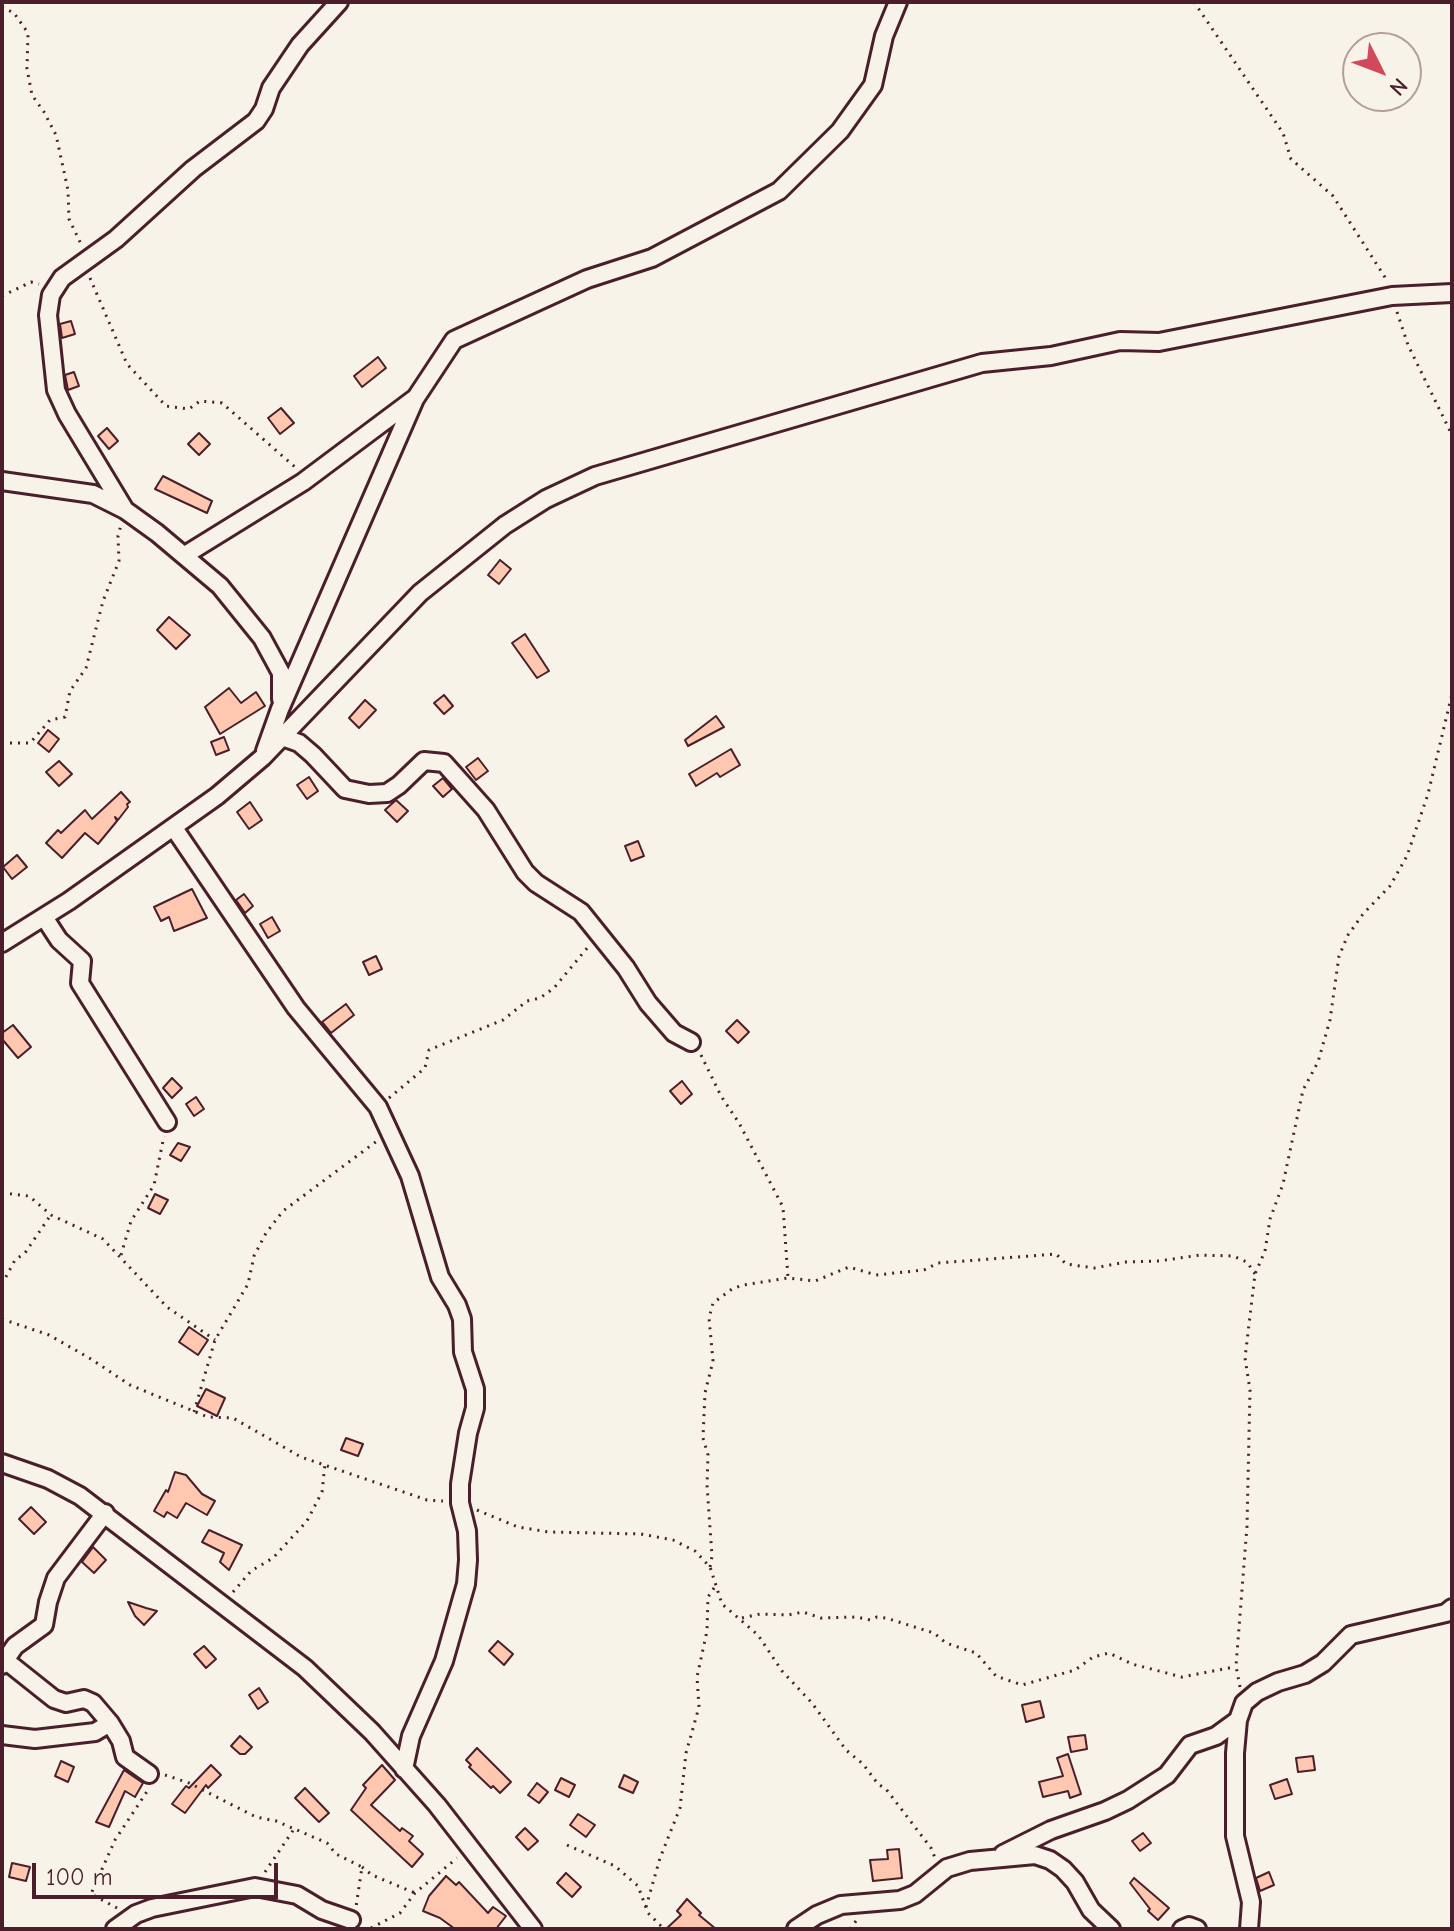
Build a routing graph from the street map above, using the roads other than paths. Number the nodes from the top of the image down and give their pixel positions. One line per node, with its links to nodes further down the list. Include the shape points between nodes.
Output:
1 (339, 2): 6 (street, via 300,45 256,121 62,278 51,295 48,315 56,390)
2 (898, 2): 4 (street, via 873,85 840,131 779,191 652,258 587,279 454,340)
3 (1452, 293): 9 (street, via 1392,296 1159,342 1120,341 982,363 595,476 505,525 420,593)
4 (415, 399): 7 (street, via 303,482); 8 (street)
5 (2, 481): 6 (street, via 93,494)
6 (125, 510): 7 (street)
7 (185, 555): 8 (street, via 220,586 262,638 281,673)
8 (280, 709): 10 (street)
9 (282, 737): 10 (street); 14 (street, via 299,743 345,789 369,794 387,793 424,761 444,763 486,810 525,872 581,912 648,1003 674,1033)
10 (263, 757): 11 (street)
11 (174, 828): 12 (street); 23 (street, via 296,1008 378,1107 410,1176 440,1277 462,1319 463,1352 475,1389 460,1503 467,1531 466,1584)
12 (44, 917): 13 (street); 15 (street, via 82,961 80,983)
13 (2, 943)
14 (691, 1042)
15 (167, 1122)
16 (2, 1463): 17 (street, via 48,1479)
17 (105, 1513): 19 (street, via 56,1578 44,1625 15,1646); 23 (street, via 305,1668)
18 (1452, 1608): 20 (street, via 1351,1635 1323,1663 1244,1703)
19 (4, 1662): 21 (street, via 54,1699 93,1703)
20 (1238, 1720): 25 (street, via 1216,1736 1190,1745 1167,1775 1128,1800); 33 (street, via 1235,1836 1251,1902)
21 (110, 1723): 22 (street, via 95,1732 35,1739); 24 (street, via 125,1757)
22 (2, 1735)
23 (404, 1769): 28 (street)
24 (152, 1782)
25 (993, 1859): 29 (street, via 947,1868 900,1900 841,1905); 30 (street, via 1035,1855 1050,1860 1075,1882 1091,1910)
26 (351, 1920): 27 (street, via 297,1895 255,1887 152,1908)
27 (122, 1924)
28 (533, 1929)
29 (796, 1929)
30 (1111, 1929)
31 (1182, 1929): 32 (street)
32 (1197, 1929)
33 (1249, 1929)

